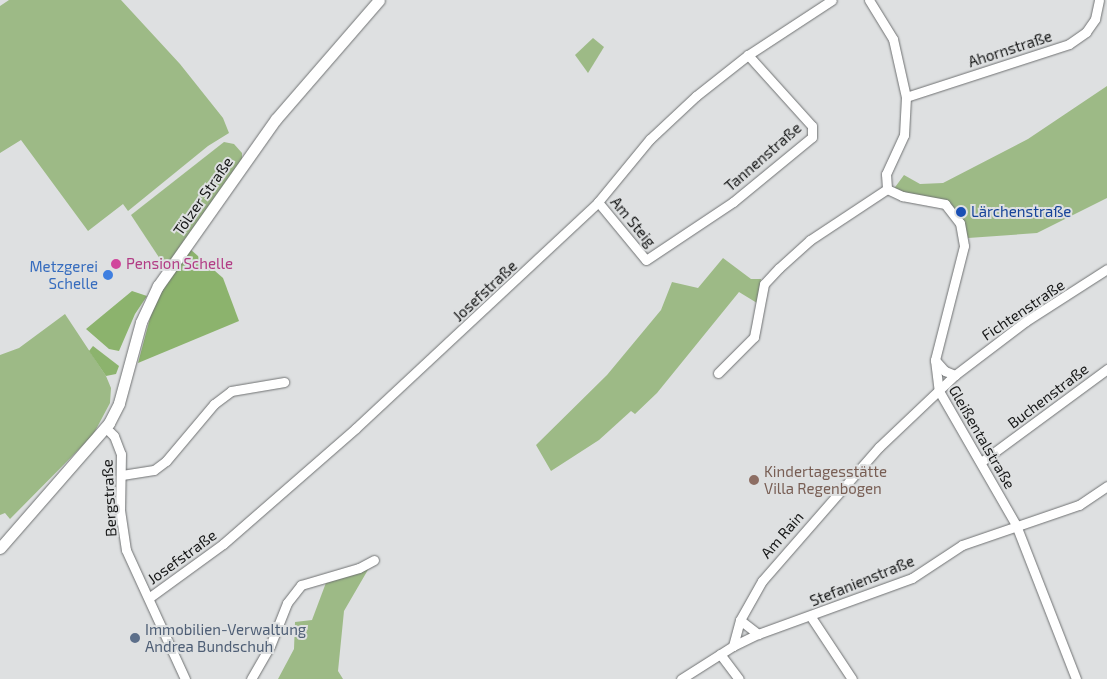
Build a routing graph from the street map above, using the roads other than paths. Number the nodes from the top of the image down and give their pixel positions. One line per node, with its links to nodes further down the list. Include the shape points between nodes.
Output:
1 (379, 0): 17 (main road, Tölzer Straße, via 276,119 158,286 141,322 119,403)
2 (832, 0): 5 (street, Josefstraße)
3 (869, 0): 6 (street, via 893,39)
4 (1099, 0): 6 (street, Ahornstraße, via 1095,19 1086,32 1069,44)
5 (748, 55): 8 (street, Josefstraße, via 650,139); 9 (street, Tannenstraße, via 812,126 812,137 733,202)
6 (906, 97): 7 (street, via 904,135 886,174)
7 (887, 189): 11 (street, Gleißentalstraße, via 902,196 945,204 954,213 963,233 964,246); 13 (street, via 810,240 769,278 764,284 754,337)
8 (598, 202): 9 (street, Am Steig); 24 (street, Josefstraße, via 295,482 222,544)
9 (646, 260)
10 (1107, 269): 14 (street, Fichtenstraße, via 1026,321)
11 (935, 360): 14 (street, via 945,371); 16 (street, Gleißentalstraße)
12 (1107, 369): 18 (street, Buchenstraße)
13 (718, 373)
14 (955, 374): 16 (street, Fichtenstraße)
15 (284, 382): 19 (street, via 231,391 214,404 166,461 154,470)
16 (939, 391): 18 (street, Gleißentalstraße); 26 (street, Am Rain, via 879,448 795,541 762,581)
17 (106, 428): 19 (street, Bergstraße, via 119,444); 22 (main road, Tölzer Straße)
18 (982, 462): 21 (street, Gleißentalstraße)
19 (122, 475): 24 (street, Bergstraße, via 120,510 126,550)
20 (1107, 486): 21 (street, Stefanienstraße, via 1079,505)
21 (1016, 525): 25 (street, Stefanienstraße, via 962,545 912,578); 35 (street, Gleißentalstraße)
22 (0, 548)
23 (374, 560): 31 (street, via 359,568 301,585 287,603 270,646)
24 (150, 597): 30 (street, Bergstraße)
25 (811, 617): 27 (street, Stefanienstraße); 34 (street)
26 (740, 620): 27 (street); 28 (street, Am Rain)
27 (758, 634): 28 (street, Stefanienstraße)
28 (733, 646): 29 (street, Stefanienstraße)
29 (720, 654): 32 (street, Stefanienstraße); 33 (street)
30 (185, 679)
31 (251, 679)
32 (681, 679)
33 (739, 679)
34 (852, 679)
35 (1076, 679)

